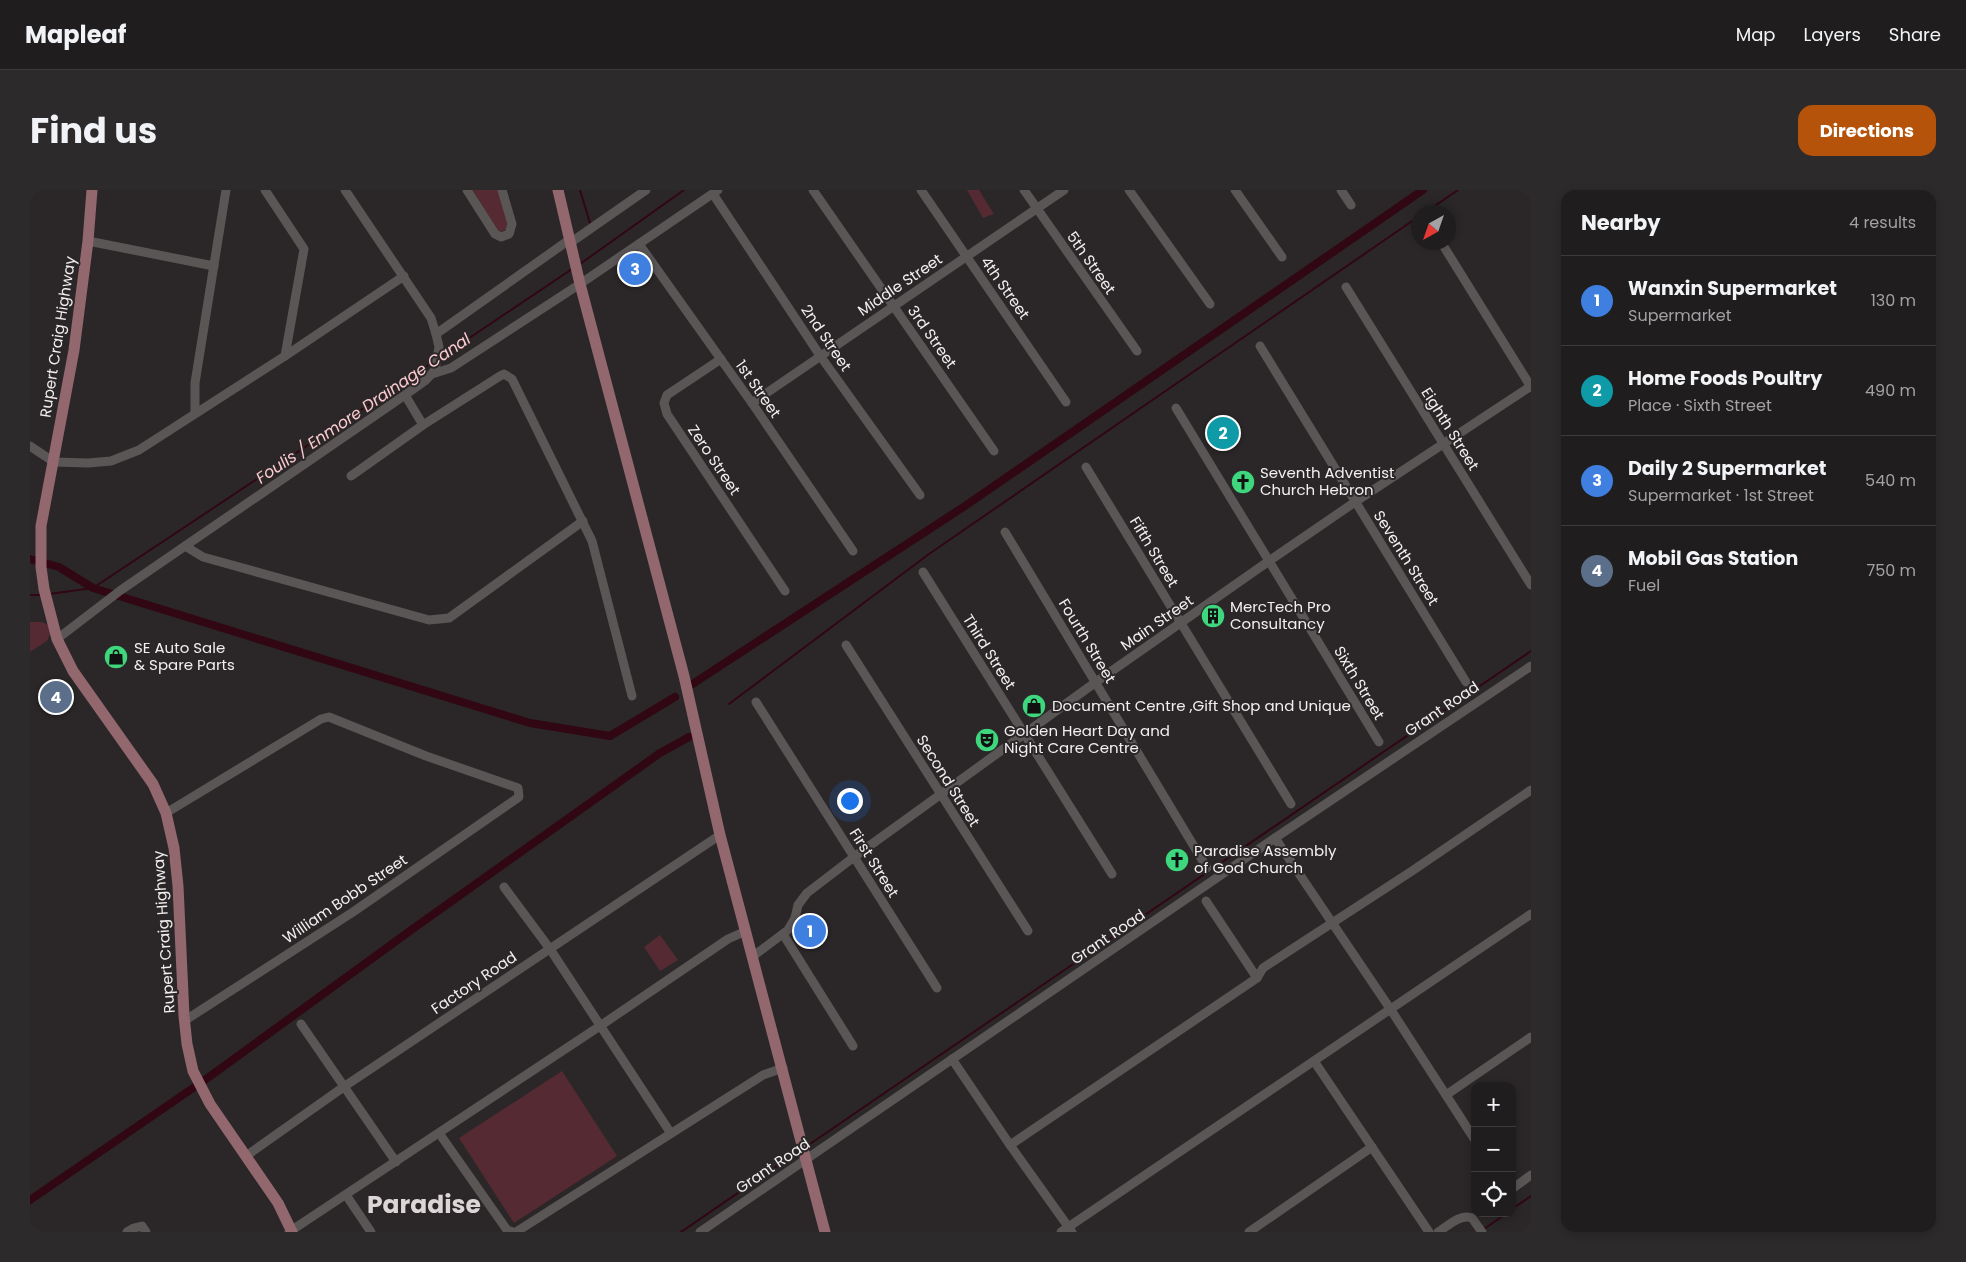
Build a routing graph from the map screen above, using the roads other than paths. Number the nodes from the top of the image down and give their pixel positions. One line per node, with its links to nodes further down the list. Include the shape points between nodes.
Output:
1 (92, 190): 19 (main road, Rupert Craig Highway)
2 (226, 190): 25 (street)
3 (265, 190): 34 (street, via 304,249)
4 (345, 190): 26 (street)
5 (467, 190): 6 (street, via 494,234 502,237 509,234 512,224)
6 (502, 190)
7 (558, 190): 20 (main road)
8 (646, 190): 20 (street)
9 (813, 190): 30 (street, 3rd Street)
10 (921, 190): 23 (street, 4th Street)
11 (1024, 190): 18 (street, 5th Street)
12 (1064, 190): 18 (street, Middle Street)
13 (1129, 190): 29 (street)
14 (1235, 190): 24 (street)
15 (1341, 190): 17 (street)
16 (716, 192): 21 (street); 35 (street, 2nd Street)
17 (1351, 204)
18 (1036, 209): 23 (street, Middle Street); 33 (street, 5th Street)
19 (88, 241): 25 (street); 48 (main road, Rupert Craig Highway, via 74,350)
20 (569, 241): 27 (main road); 31 (street)
21 (640, 244): 27 (street); 36 (street, 1st Street)
22 (1446, 250): 38 (street)
23 (966, 257): 30 (street, Middle Street); 40 (street, 4th Street)
24 (1282, 257)
25 (214, 266): 43 (street, via 195,383)
26 (404, 276): 31 (street, via 431,318); 34 (street)
27 (579, 279): 37 (street, via 451,368); 75 (main road, via 687,689)
28 (1346, 287): 45 (street, Eighth Street)
29 (1210, 304)
30 (894, 307): 35 (street, Middle Street); 47 (street, 3rd Street)
31 (436, 334): 37 (street, via 439,347)
32 (1260, 346): 52 (street, Seventh Street)
33 (1137, 351)
34 (285, 356): 43 (street)
35 (821, 357): 41 (street, Middle Street); 51 (street, 2nd Street)
36 (721, 359): 41 (street, 1st Street); 60 (street, Zero Street, via 668,395 664,403 667,414)
37 (433, 372): 39 (street)
38 (1531, 386): 45 (street, Main Street)
39 (405, 395): 44 (street); 55 (street)
40 (1066, 402)
41 (752, 404): 56 (street, 1st Street)
42 (1176, 408): 57 (street, Sixth Street)
43 (195, 413): 48 (street, via 139,450 111,461)
44 (423, 425): 50 (street); 53 (street, via 504,374 512,379)
45 (1444, 445): 52 (street, Main Street); 59 (street, Eighth Street)
46 (30, 446): 48 (street)
47 (994, 451)
48 (54, 462): 62 (main road, Rupert Craig Highway, via 41,526 41,567)
49 (1086, 467): 61 (street, Fifth Street)
50 (350, 476)
51 (920, 495)
52 (1355, 502): 57 (street, Main Street); 66 (street, Seventh Street)
53 (583, 521): 55 (street, via 449,618 429,620 203,557); 67 (street, via 592,541)
54 (1005, 532): 65 (street, Fourth Street)
55 (185, 546): 62 (street)
56 (853, 551)
57 (1269, 561): 61 (street, Main Street); 70 (street, Sixth Street)
58 (923, 572): 69 (street, Third Street)
59 (1531, 585)
60 (785, 591)
61 (1181, 623): 65 (street, Main Street); 73 (street, Fifth Street)
62 (57, 638): 74 (main road, Rupert Craig Highway, via 73,671 153,784)
63 (846, 645): 72 (street, Second Street)
64 (1531, 666): 76 (street, Grant Road)
65 (1096, 682): 69 (street, Main Street); 78 (street, Fourth Street)
66 (1466, 682)
67 (632, 696)
68 (756, 702): 77 (street, First Street)
69 (1024, 735): 72 (street, Main Street); 79 (street, Third Street)
70 (1379, 742)
71 (1531, 790): 83 (street)
72 (941, 795): 77 (street, Main Street); 84 (street, Second Street)
73 (1291, 804)
74 (166, 813): 92 (main road, Rupert Craig Highway, via 178,886); 92 (street, William Bobb Street, via 329,716 426,756 518,788 519,797 353,912)
75 (720, 835): 86 (main road); 87 (street, Factory Road)
76 (1275, 838): 83 (street); 97 (street, Grant Road)
77 (854, 857): 85 (street, Main Street, via 807,893 798,905 792,924); 90 (street, First Street)
78 (1208, 868)
79 (1112, 874)
80 (504, 887): 87 (street)
81 (1206, 901): 89 (street)
82 (1531, 914): 91 (street)
83 (1332, 923): 89 (street, via 1263,968); 91 (street)
84 (1028, 931)
85 (783, 934): 88 (street); 96 (street)
86 (740, 936): 88 (main road); 94 (street)
87 (550, 949): 94 (street); 100 (street, Factory Road)
88 (752, 957): 99 (main road)
89 (1257, 978): 105 (street)
90 (938, 988)
91 (1391, 1010): 98 (street); 101 (street)
92 (184, 1021): 107 (main road, Rupert Craig Highway, via 198,1084)
93 (302, 1024): 100 (street)
94 (600, 1026): 102 (street); 103 (street)
95 (1531, 1037): 101 (street)
96 (853, 1046)
97 (952, 1059): 105 (street); 108 (street, Grant Road)
98 (1314, 1061): 106 (street); 115 (street)
99 (779, 1069): 102 (street, via 763,1075); 108 (main road)
100 (345, 1086): 107 (street, Factory Road); 109 (street)
101 (1446, 1095): 104 (street)
102 (670, 1132): 121 (street)
103 (439, 1133): 109 (street); 121 (street, via 507,1230)
104 (1471, 1134)
105 (1010, 1145): 115 (street)
106 (1372, 1147): 124 (street); 125 (street)
107 (246, 1156): 117 (main road, Rupert Craig Highway, via 278,1203)
108 (806, 1159): 122 (street, Grant Road); 123 (main road)
109 (396, 1162): 112 (street)
110 (1531, 1175): 111 (street)
111 (1516, 1186)
112 (346, 1194): 117 (street); 120 (street)
113 (1471, 1216): 126 (street, via 1462,1217)
114 (1475, 1217): 116 (street)
115 (1067, 1230)
116 (1480, 1230)
117 (291, 1231)
118 (127, 1232): 119 (street, via 142,1226)
119 (146, 1232)
120 (371, 1232)
121 (514, 1232)
122 (700, 1232)
123 (825, 1232)
124 (1249, 1232)
125 (1429, 1232)
126 (1438, 1232)

